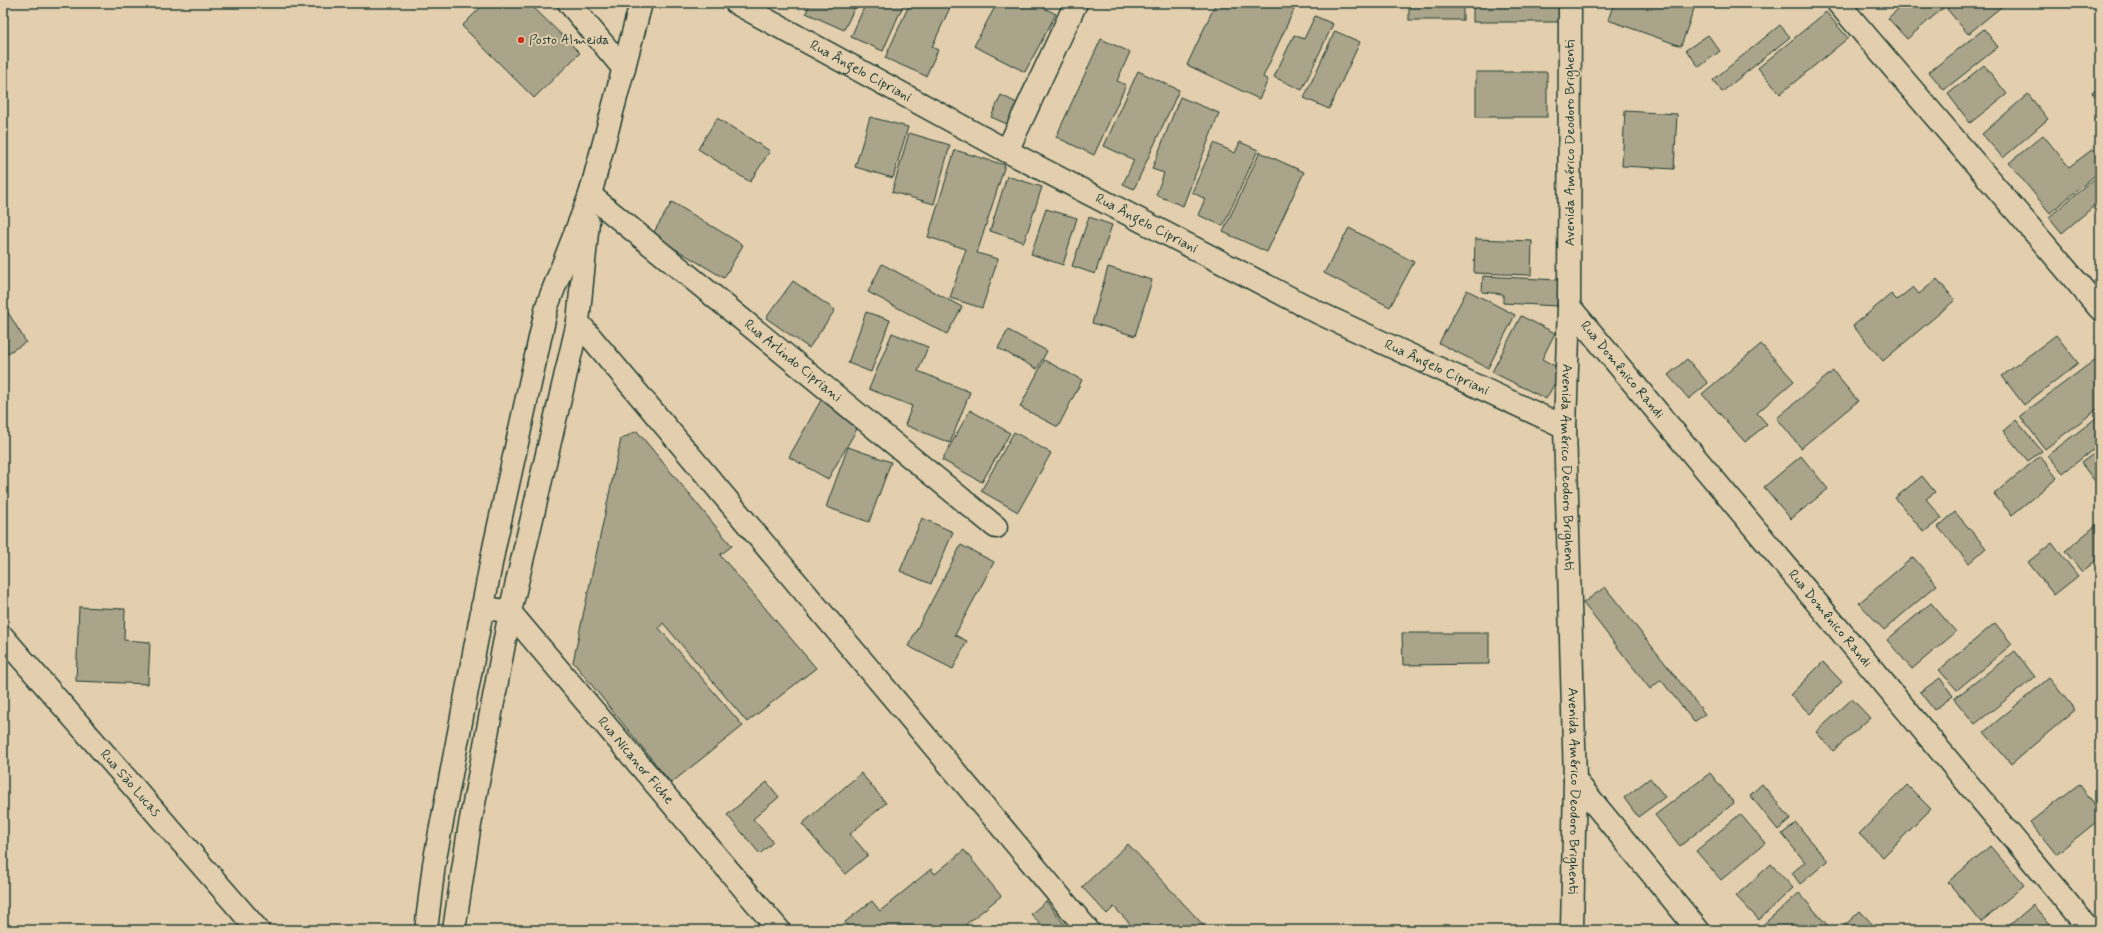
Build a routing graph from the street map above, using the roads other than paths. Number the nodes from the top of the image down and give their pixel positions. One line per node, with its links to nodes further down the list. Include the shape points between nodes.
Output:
1 (569, 3): 7 (street)
2 (641, 3): 7 (street)
3 (736, 3): 8 (street, Rua Ângelo Cipriani)
4 (1076, 3): 8 (street)
5 (1570, 3): 10 (street, Avenida Américo Deodoro Brighenti)
6 (1838, 3): 11 (street)
7 (624, 70): 9 (street)
8 (1007, 151): 13 (street, Rua Ângelo Cipriani, via 1319,313)
9 (590, 195): 12 (street); 14 (street, Rua Arlindo Cipriani); 15 (street, via 547,306)
10 (1569, 306): 13 (street, Avenida Américo Deodoro Brighenti); 26 (street, Rua Domênico Randi)
11 (2100, 309)
12 (578, 322): 16 (street); 23 (street)
13 (1565, 427): 18 (street, Avenida Américo Deodoro Brighenti)
14 (996, 527)
15 (482, 607): 16 (street); 20 (street, via 434,864)
16 (510, 612): 21 (street, via 469,830); 22 (street, Rua Nicanor Fiche)
17 (3, 637): 19 (street, Rua São Lucas)
18 (1575, 780): 24 (street, Avenida Américo Deodoro Brighenti); 25 (street)
19 (258, 930)
20 (426, 930)
21 (454, 930)
22 (779, 930)
23 (1088, 930)
24 (1572, 930)
25 (1698, 930)
26 (2090, 930)

